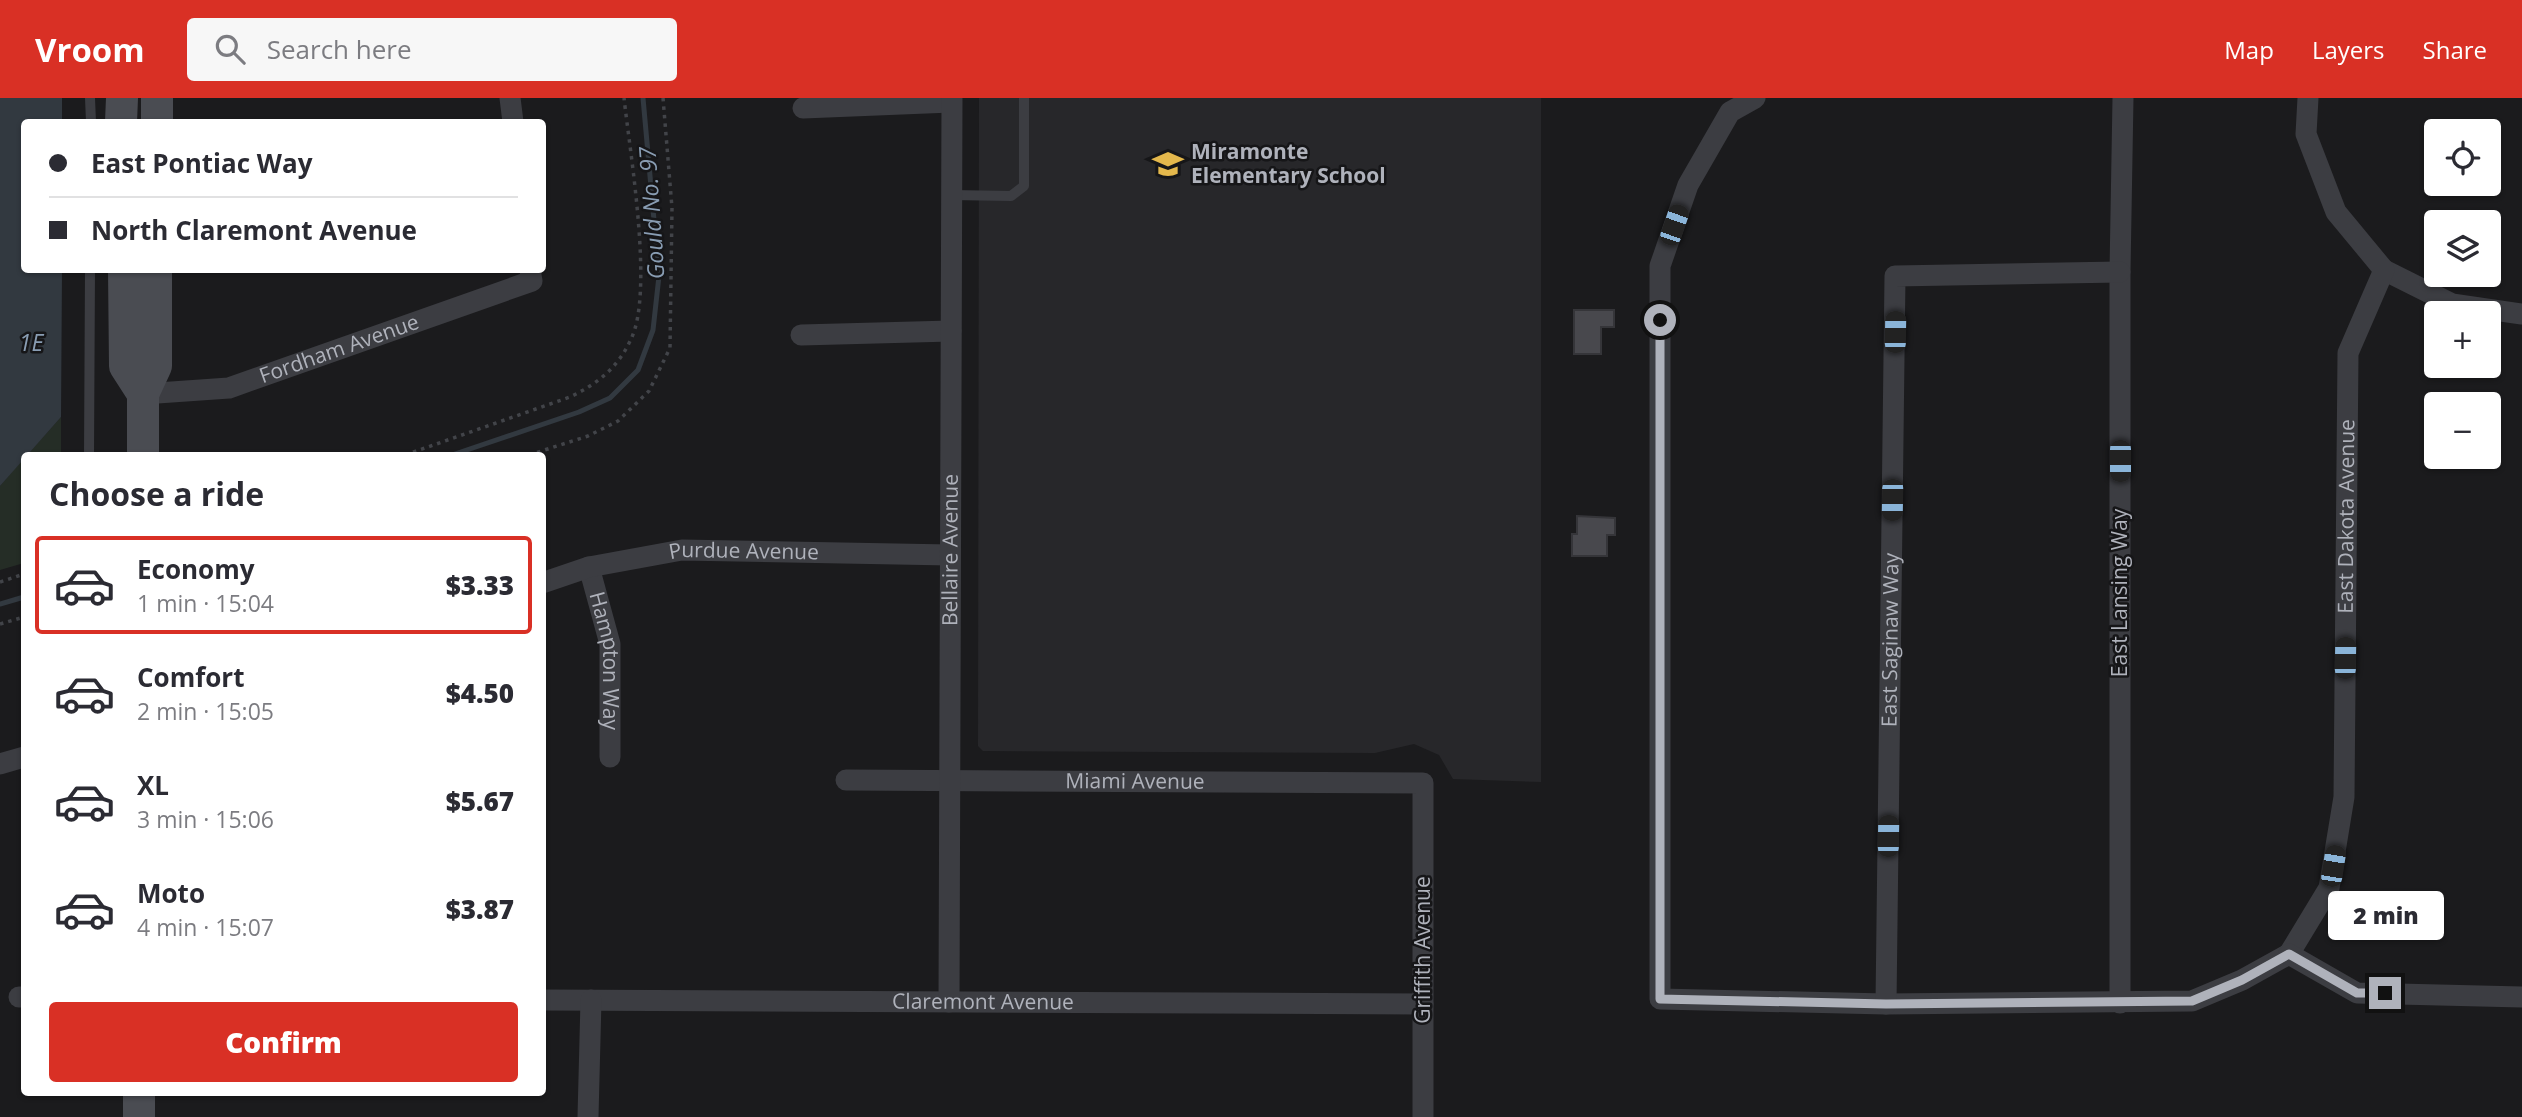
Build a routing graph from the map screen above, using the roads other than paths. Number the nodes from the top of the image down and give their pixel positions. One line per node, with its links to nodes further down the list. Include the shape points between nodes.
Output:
1 (90, 98): 12 (lane)
2 (122, 98): 13 (main road)
3 (157, 98): 14 (main road)
4 (510, 98): 15 (street)
5 (1024, 98): 16 (lane, via 1024,186 1011,196)
6 (1755, 98): 10 (street)
7 (2123, 98): 18 (street, East Lansing Way)
8 (2308, 98): 17 (street, via 2306,134 2336,212)
9 (951, 100): 11 (street); 16 (street, Bellaire Avenue)
10 (1725, 105): 45 (street, via 1688,185 1660,266 1660,999)
11 (803, 108)
12 (91, 119)
13 (121, 119)
14 (157, 119)
15 (513, 119)
16 (951, 195): 24 (street, Bellaire Avenue)
17 (2384, 270): 23 (street, via 2452,304); 38 (street, East Dakota Avenue, via 2348,352 2344,797 2329,888)
18 (2120, 272): 43 (street, East Lansing Way); 45 (street, East Saginaw Way, via 1895,276)
19 (90, 273): 27 (lane)
20 (124, 273): 26 (main road, via 125,366)
21 (156, 273): 26 (main road, via 156,366)
22 (531, 275): 26 (street, Fordham Avenue, via 229,388)
23 (2522, 314)
24 (951, 331): 25 (street); 29 (street, Bellaire Avenue)
25 (801, 335)
26 (143, 394): 28 (main road)
27 (89, 452)
28 (143, 452)
29 (950, 555): 30 (street, Purdue Avenue, via 682,551); 36 (street, Bellaire Avenue)
30 (589, 567): 31 (street, Purdue Avenue); 32 (street, Hampton Way, via 610,644)
31 (546, 582)
32 (610, 757)
33 (21, 758): 34 (street)
34 (0, 764)
35 (846, 780): 36 (street, Miami Avenue)
36 (950, 781): 37 (street, Miami Avenue); 42 (street, Bellaire Avenue)
37 (1423, 783): 44 (street, Griffith Avenue)
38 (2289, 954): 39 (street, via 2357,993); 43 (street, via 2192,1001)
39 (2522, 997)
40 (546, 1000): 41 (street, Claremont Avenue)
41 (591, 1000): 42 (street, Claremont Avenue); 48 (street)
42 (949, 1002): 44 (street, Claremont Avenue)
43 (2120, 1003): 45 (street)
44 (1423, 1004): 49 (street, Griffith Avenue)
45 (1886, 1004)
46 (139, 1096): 47 (main road)
47 (139, 1117)
48 (588, 1117)
49 (1423, 1117)

